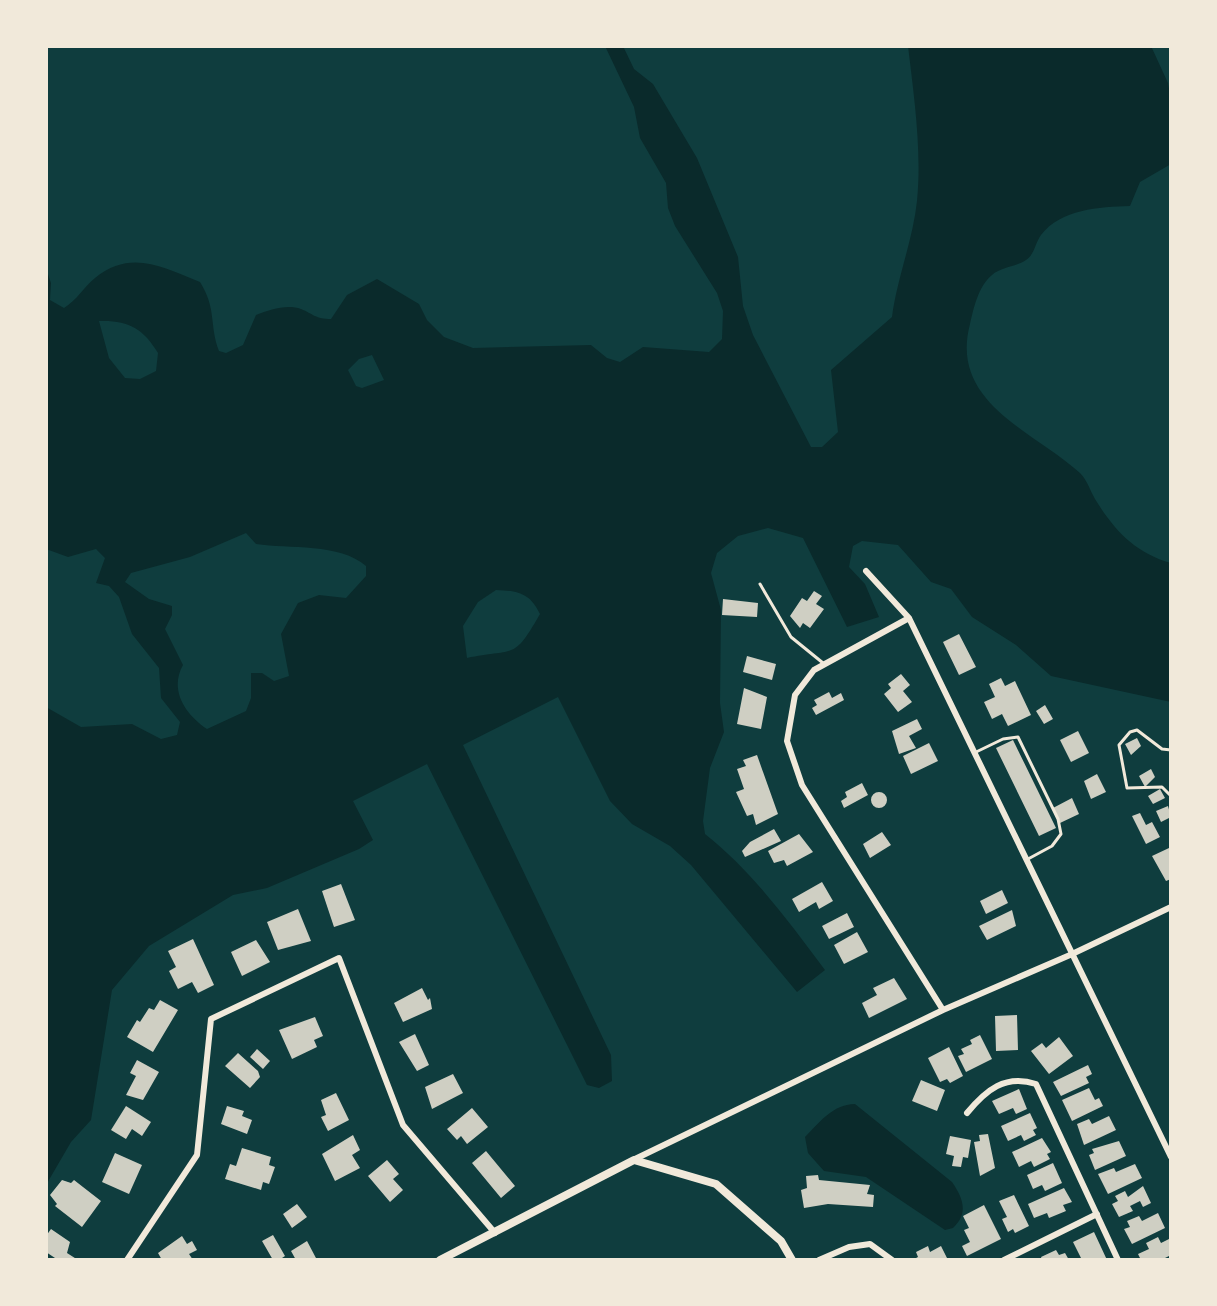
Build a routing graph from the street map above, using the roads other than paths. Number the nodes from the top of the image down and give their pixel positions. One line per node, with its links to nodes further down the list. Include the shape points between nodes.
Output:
1 (866, 571): 3 (street)
2 (760, 584): 4 (lane, via 791,637)
3 (909, 618): 4 (street); 6 (street)
4 (823, 663): 11 (street, via 795,695 787,741 802,785)
5 (1171, 750): 7 (lane, via 1137,730 1119,745 1127,788 1162,787)
6 (974, 753): 8 (street); 8 (lane, via 1018,737 1045,793 1061,834 1052,846)
7 (1171, 796)
8 (1025, 860): 10 (street)
9 (1171, 907): 10 (street)
10 (1070, 955): 11 (street); 13 (street)
11 (943, 1010): 14 (street)
12 (967, 1113): 15 (street, via 1002,1083 1018,1078 1036,1084)
13 (1171, 1157)
14 (634, 1160): 16 (street); 19 (street, via 716,1184 781,1241)
15 (1097, 1214): 22 (street); 23 (street)
16 (495, 1233): 17 (street, via 403,1125 339,958 211,1019 197,1155); 18 (street)
17 (127, 1260)
18 (440, 1260)
19 (792, 1260)
20 (819, 1260): 21 (street, via 870,1244)
21 (892, 1260)
22 (1004, 1260)
23 (1118, 1260)

